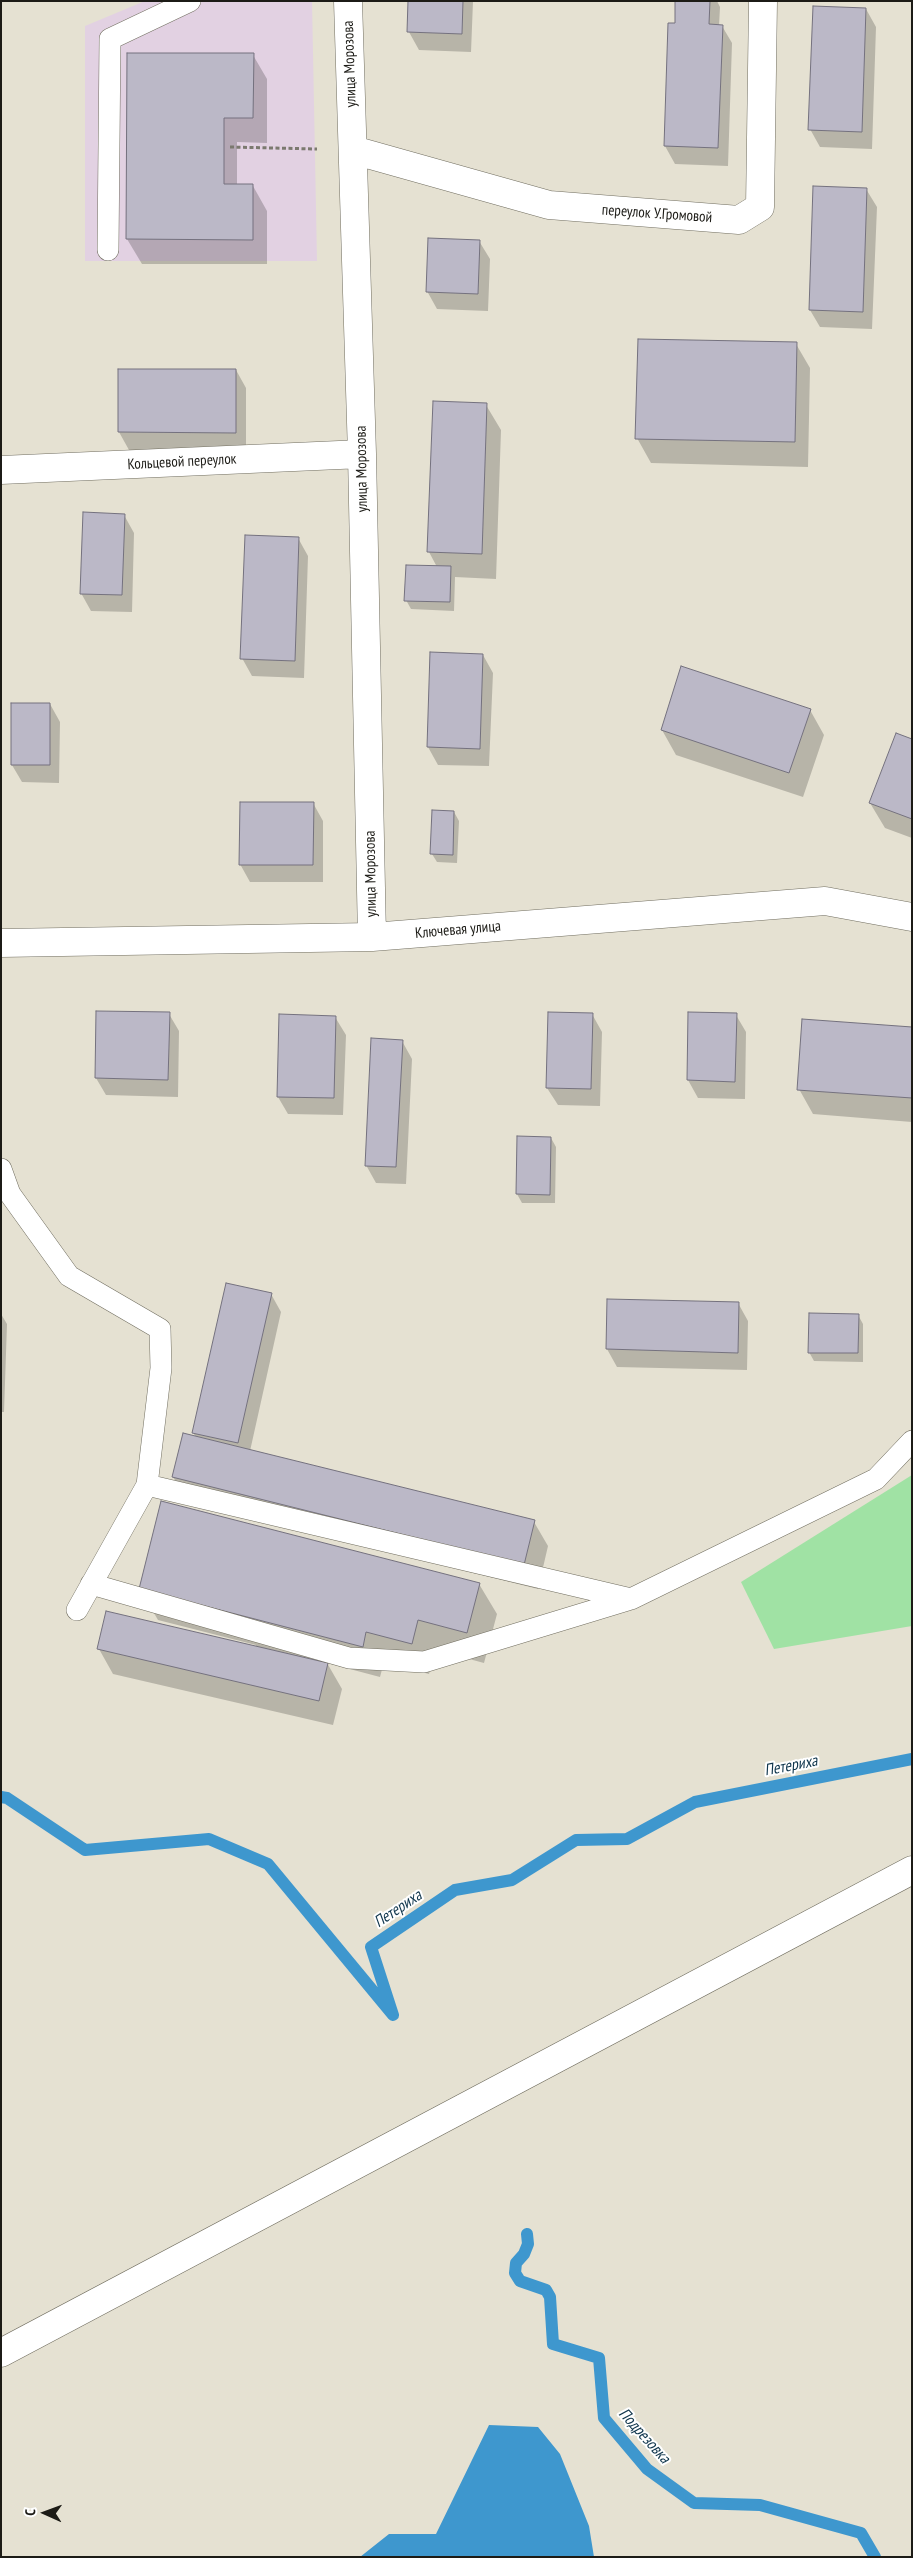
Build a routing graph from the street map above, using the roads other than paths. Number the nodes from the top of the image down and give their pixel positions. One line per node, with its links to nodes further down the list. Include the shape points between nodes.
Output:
1 (190, 1): 5 (lane, via 110,39)
2 (348, 1): 4 (street, улица Морозова)
3 (763, 1): 4 (street, переулок У.Громовой, via 760,206 739,220 549,205)
4 (353, 150): 6 (street, улица Морозова)
5 (108, 250)
6 (362, 454): 7 (street, Кольцевой переулок); 9 (street, улица Морозова)
7 (1, 470)
8 (912, 917): 9 (street, Ключевая улица, via 824,901)
9 (372, 937): 10 (street, Ключевая улица)
10 (1, 943)
11 (1, 1169): 13 (lane, via 10,1194 69,1276 160,1329 161,1368)
12 (912, 1441): 15 (lane, via 876,1479)
13 (147, 1485): 14 (lane); 15 (lane)
14 (91, 1584): 15 (lane, via 349,1658 424,1662); 16 (lane)
15 (631, 1599)
16 (77, 1610)
17 (912, 1870): 18 (street)
18 (1, 2353)

